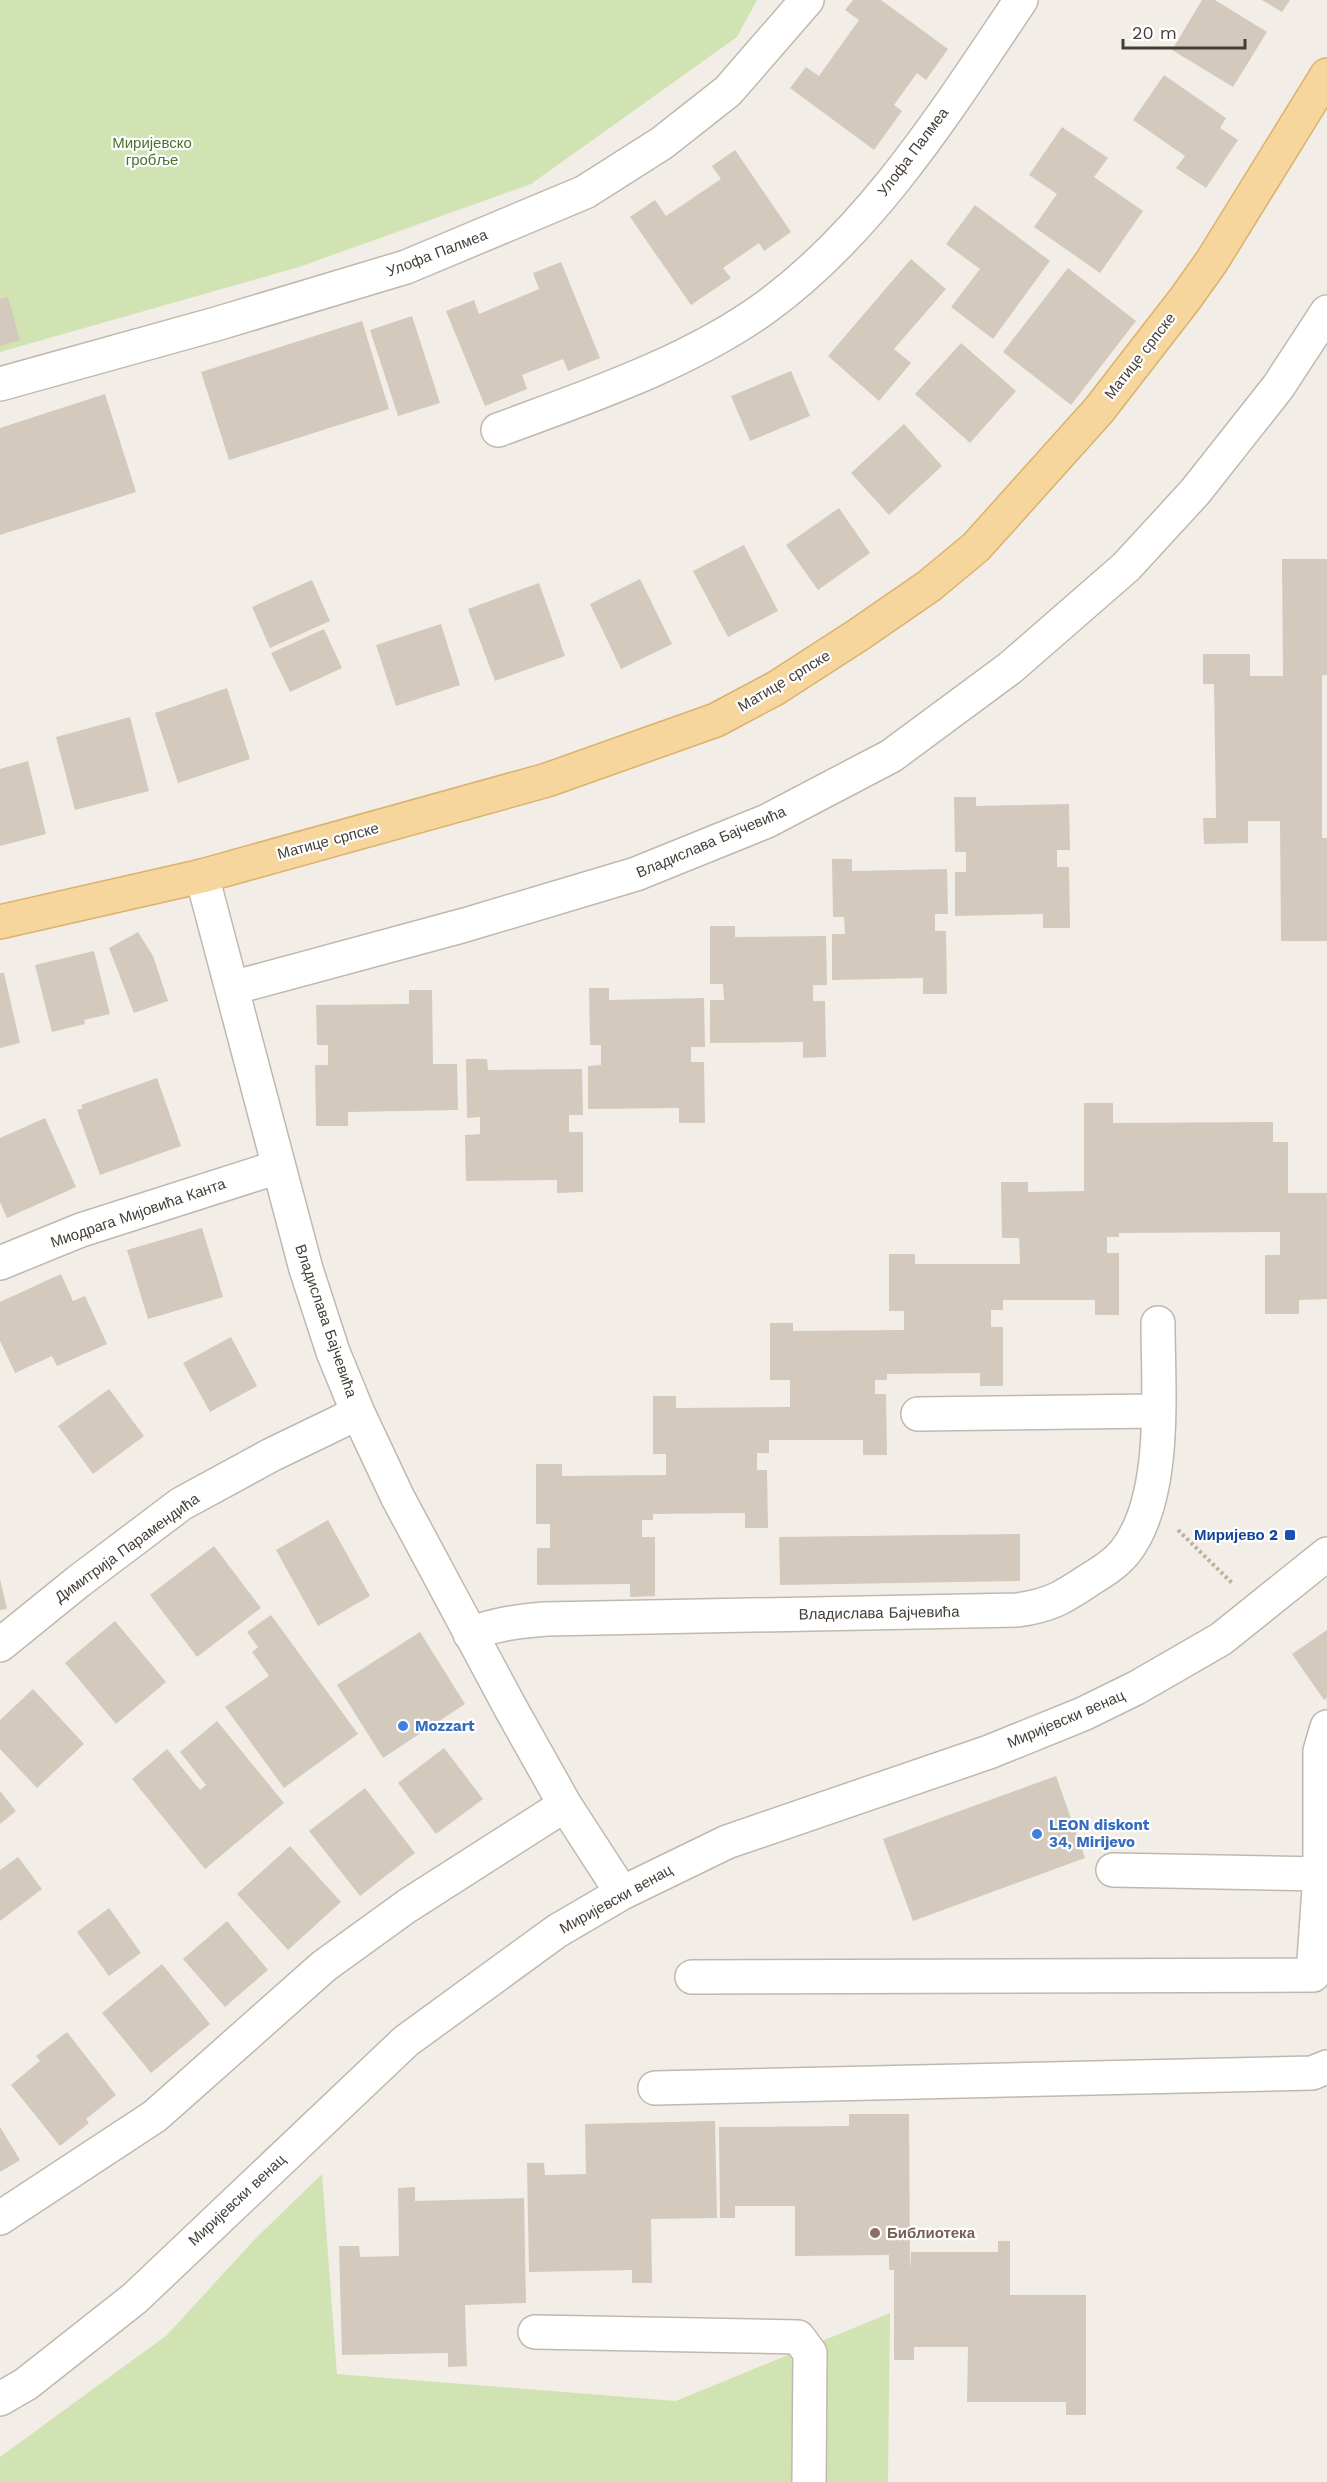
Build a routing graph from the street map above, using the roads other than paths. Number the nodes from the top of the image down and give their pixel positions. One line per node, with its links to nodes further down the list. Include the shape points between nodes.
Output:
1 (807, 0): 5 (street, Улофа Палмеа, via 728,91 662,143 585,192 406,267)
2 (1021, 0): 6 (street, Улофа Палмеа, via 902,171 825,258 774,300 700,348)
3 (1327, 75): 7 (main road, Матице српске, via 1212,261 1106,400 976,547 929,586 776,688 716,720 547,780)
4 (1327, 312): 9 (street, Владислава Бајчевића, via 1278,387 1196,492 1126,567 1010,668 891,756 767,821 636,874)
5 (0, 384)
6 (498, 430)
7 (202, 876): 8 (main road, Матице српске); 9 (street, Владислава Бајчевића)
8 (0, 922)
9 (232, 988): 10 (street, Владислава Бајчевића)
10 (278, 1167): 11 (street, Миодрага Мијовића Канта, via 81,1230); 14 (street, Владислава Бајчевића, via 306,1269)
11 (0, 1263)
12 (1158, 1323): 13 (street, Владислава Бајчевића)
13 (1157, 1411): 15 (street); 17 (street, Владислава Бајчевића, via 1149,1501 1140,1526 1125,1552 1107,1570 1045,1606 978,1612 546,1619 512,1621)
14 (358, 1413): 17 (street, Владислава Бајчевића); 18 (street, Димитрија Парамендића, via 181,1504)
15 (918, 1414)
16 (1327, 1554): 23 (street, Миријевски венац, via 1195,1656 1136,1689 988,1752 727,1842)
17 (470, 1634): 20 (street, Владислава Бајчевића)
18 (0, 1645)
19 (1327, 1727): 22 (street, via 1320,1751)
20 (565, 1805): 23 (street, Владислава Бајчевића); 28 (street, via 407,1906 324,1966 155,2116)
21 (1113, 1870): 22 (street)
22 (1320, 1874): 25 (street)
23 (622, 1893): 30 (street, Миријевски венац, via 557,1932 406,2041 135,2298 27,2384)
24 (692, 1977): 25 (street)
25 (1320, 1980)
26 (1327, 2067): 27 (street, via 1312,2073)
27 (655, 2088)
28 (0, 2218)
29 (535, 2331): 31 (street, via 798,2337 810,2353)
30 (0, 2399)
31 (809, 2482)

